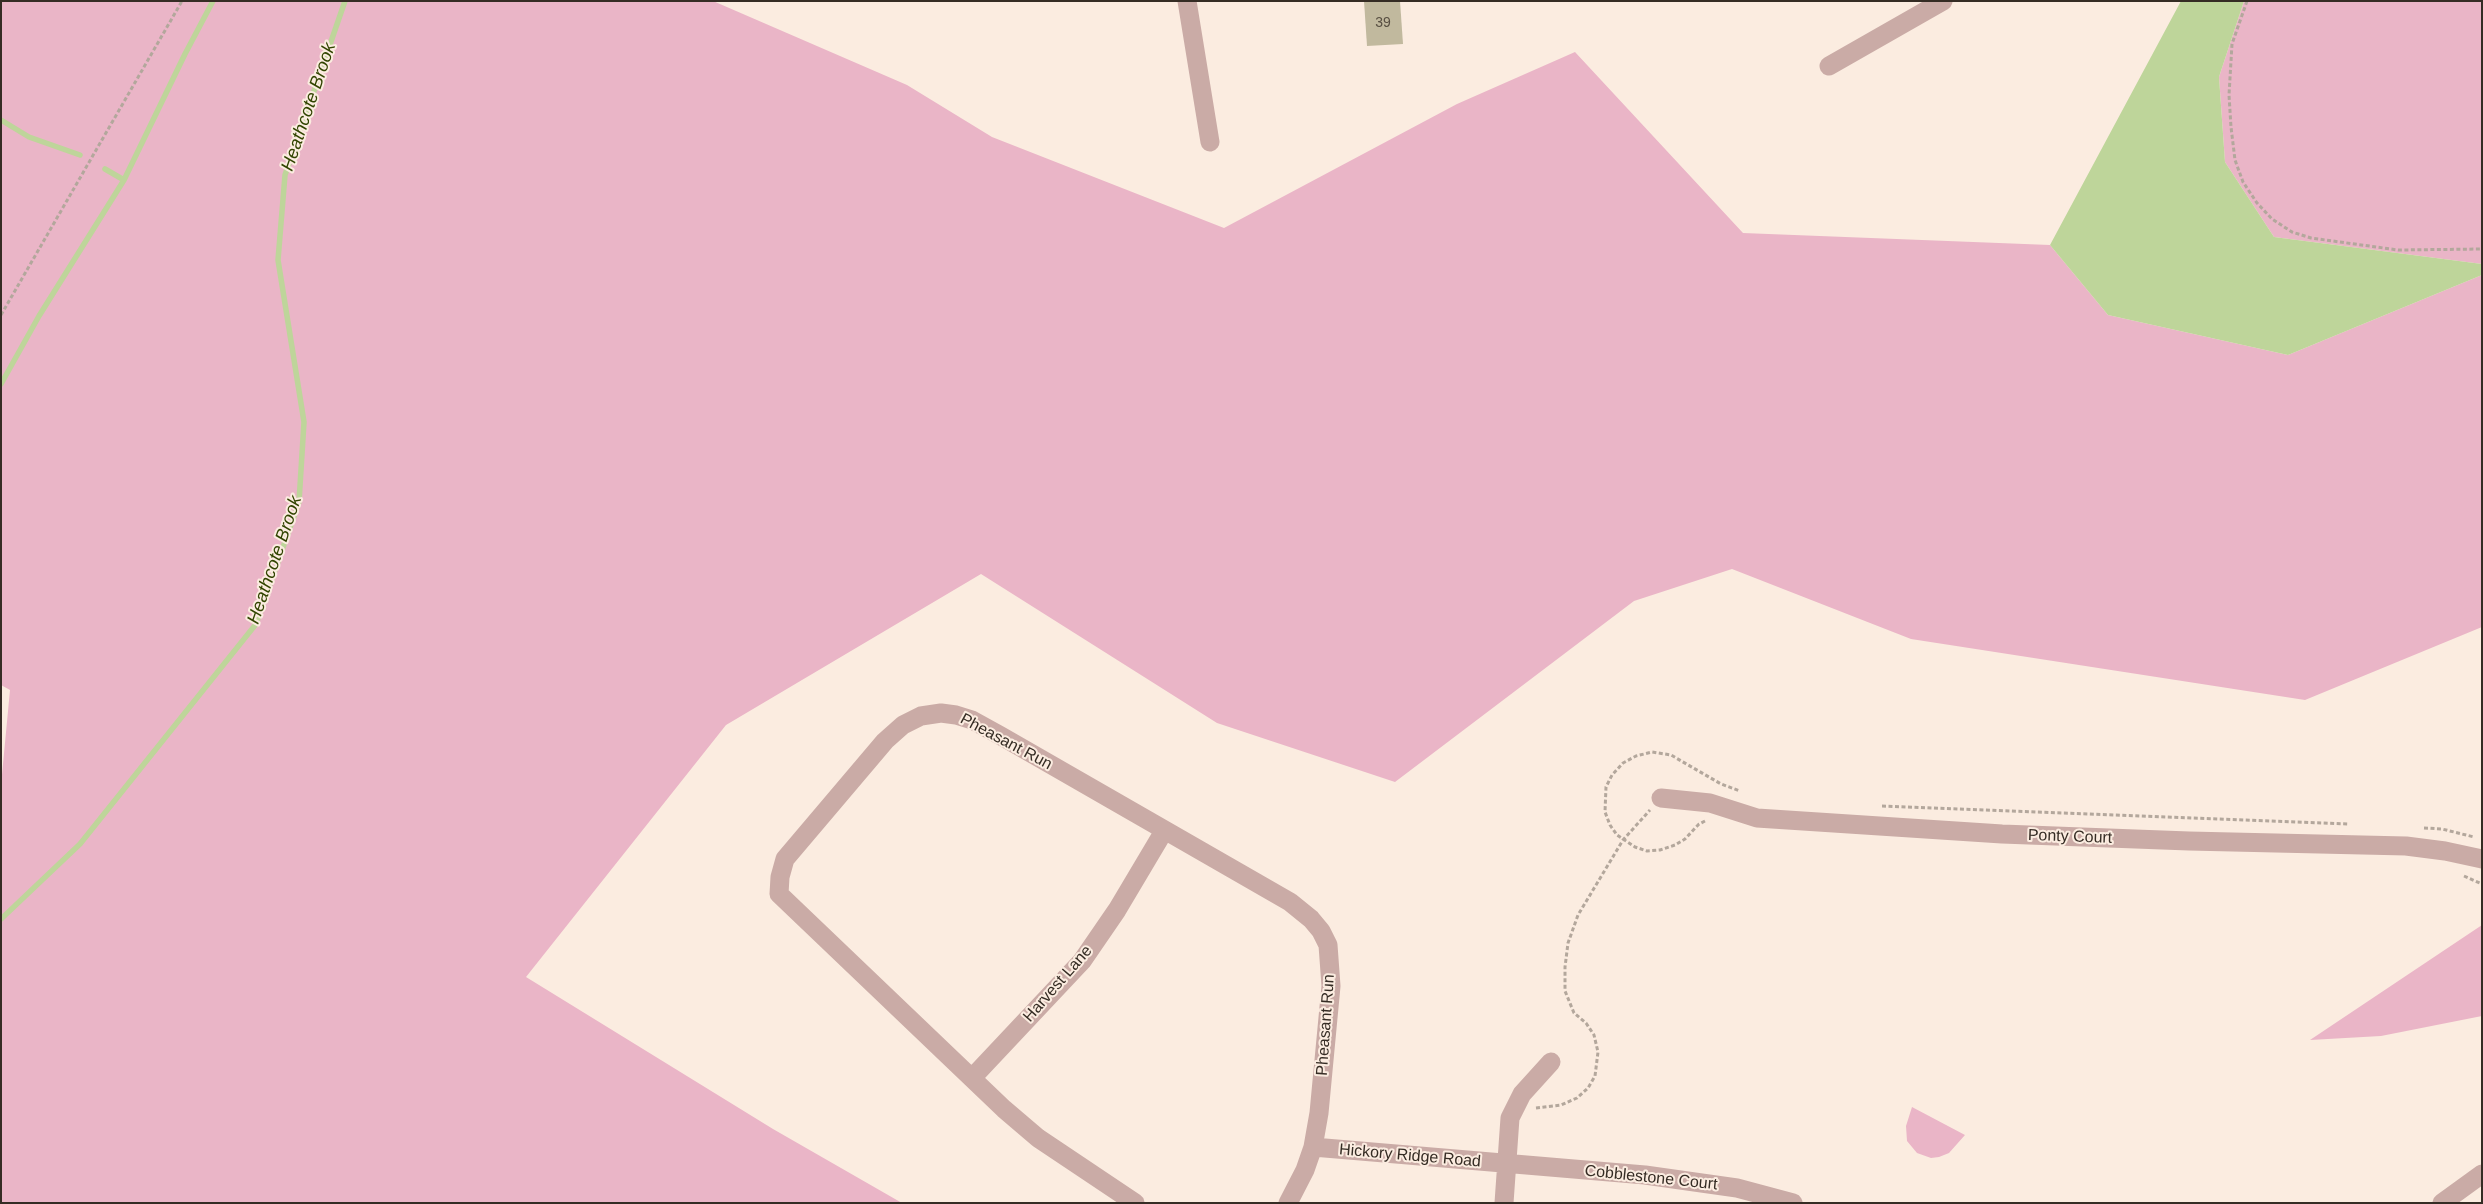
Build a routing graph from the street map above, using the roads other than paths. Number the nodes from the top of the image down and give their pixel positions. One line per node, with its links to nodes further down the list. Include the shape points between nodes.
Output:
1 (1188, 1): 4 (street)
2 (1943, 1): 3 (street)
3 (1829, 66)
4 (1210, 142)
5 (1660, 798): 7 (street, Ponty Court, via 1710,804 1757,818 2012,834 2406,846)
6 (1164, 831): 9 (street, Harvest Lane, via 1082,961); 9 (street, Pheasant Run, via 972,720 940,713 921,716 903,725 885,741 785,859 779,894); 10 (street, Pheasant Run, via 1290,902 1311,919 1328,945 1331,986)
7 (2482, 859)
8 (1551, 1062): 11 (street, via 1522,1094 1510,1118)
9 (972, 1078): 13 (street, Pheasant Run, via 1038,1138)
10 (1313, 1147): 11 (street, Hickory Ridge Road); 14 (street, Pheasant Run)
11 (1507, 1165): 15 (street); 16 (street, Cobblestone Court, via 1645,1175 1737,1188)
12 (2482, 1174): 17 (street)
13 (1135, 1203)
14 (1288, 1203)
15 (1504, 1203)
16 (1793, 1203)
17 (2442, 1203)

